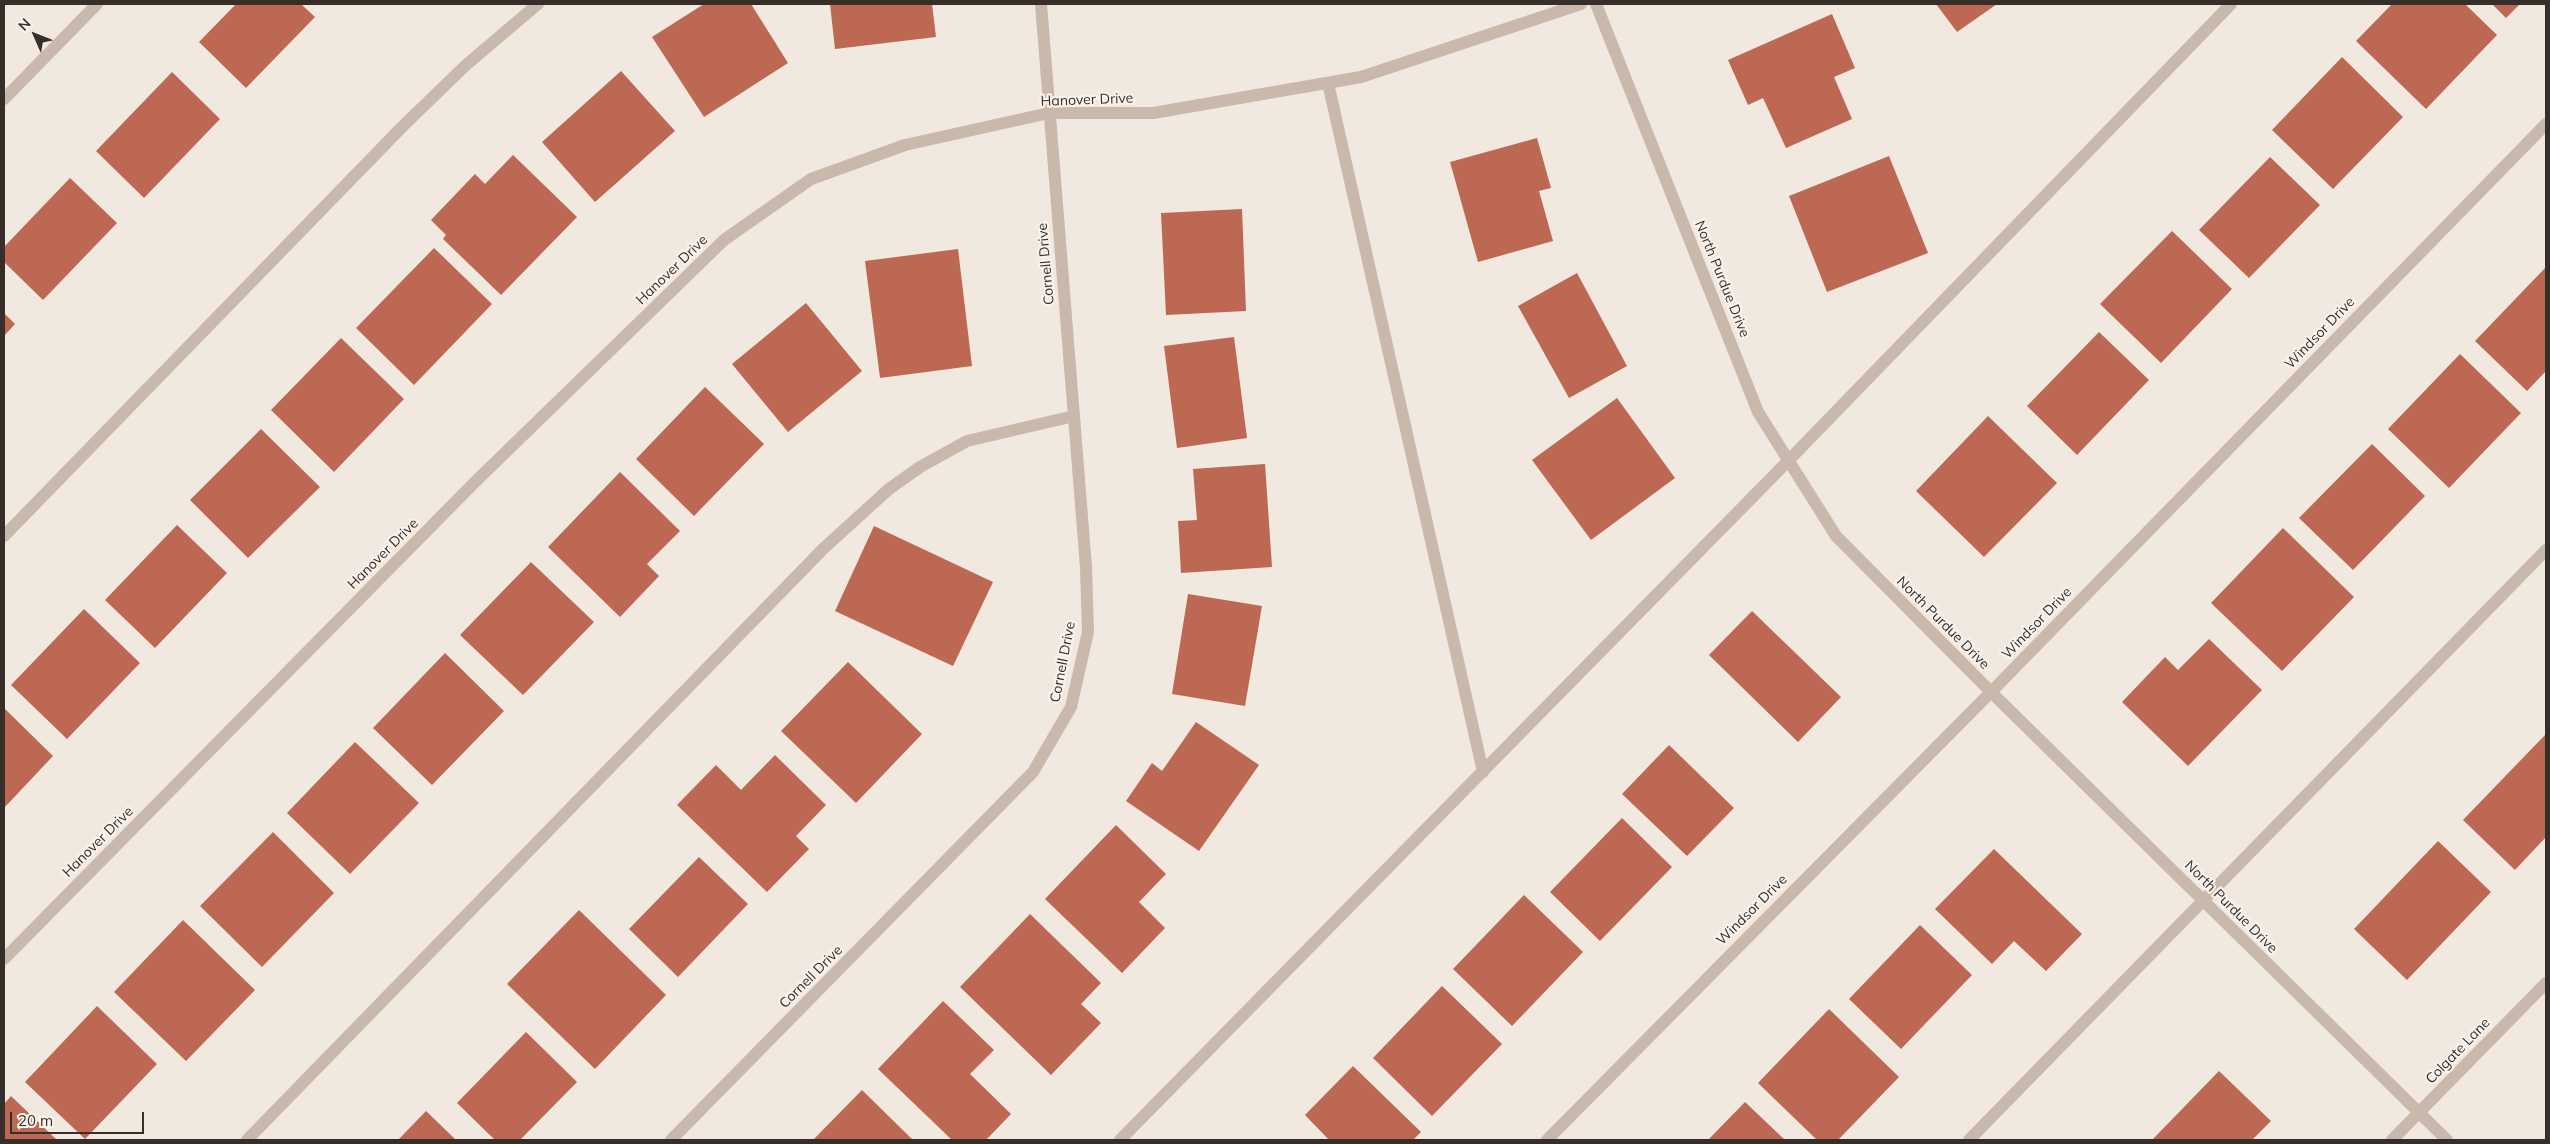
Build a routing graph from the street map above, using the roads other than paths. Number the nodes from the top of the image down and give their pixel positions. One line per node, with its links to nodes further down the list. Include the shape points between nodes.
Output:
1 (97, 4): 8 (street)
2 (538, 4): 13 (street, via 466,65 403,126)
3 (1041, 4): 9 (street, Cornell Drive)
4 (1581, 4): 7 (street, Hanover Drive, via 1361,77)
5 (1596, 4): 12 (street, North Purdue Drive, via 1758,412)
6 (2231, 4): 12 (street)
7 (1328, 83): 9 (street, Hanover Drive, via 1153,112); 16 (street)
8 (4, 99)
9 (1049, 113): 11 (street, Cornell Drive); 18 (street, Hanover Drive, via 905,145 811,179 724,240 475,482)
10 (2546, 124): 15 (street, Windsor Drive)
11 (1074, 416): 21 (street, via 967,442 920,467 889,490 824,548); 22 (street, Cornell Drive, via 1088,632 1072,708 1033,772)
12 (1789, 460): 15 (street, North Purdue Drive, via 1836,536); 16 (street)
13 (4, 536)
14 (2546, 550): 17 (street)
15 (1990, 692): 17 (street, North Purdue Drive); 24 (street, Windsor Drive)
16 (1483, 772): 23 (street)
17 (2203, 901): 20 (street, North Purdue Drive); 25 (street)
18 (4, 959)
19 (2546, 982): 20 (street, Colgate Lane)
20 (2418, 1113): 26 (street, Colgate Lane); 27 (street, North Purdue Drive)
21 (247, 1140)
22 (671, 1140)
23 (1120, 1140)
24 (1547, 1140)
25 (1969, 1140)
26 (2392, 1140)
27 (2447, 1140)

